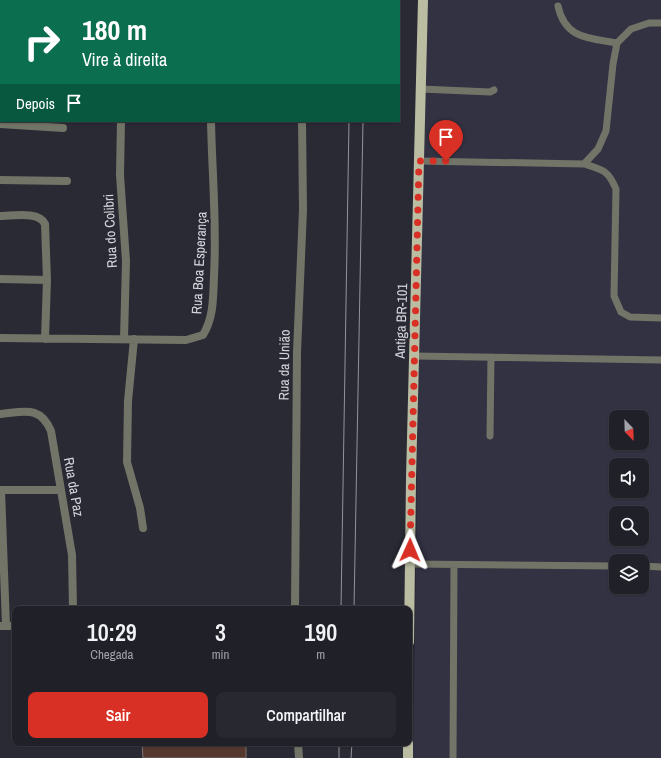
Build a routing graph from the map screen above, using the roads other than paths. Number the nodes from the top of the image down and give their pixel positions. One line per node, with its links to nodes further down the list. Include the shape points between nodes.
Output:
1 (423, 0): 5 (main road, Antiga BR-101)
2 (558, 6): 4 (lane, via 565,25 578,36)
3 (661, 23): 4 (lane, via 649,23 630,29)
4 (617, 43): 13 (lane, via 606,131 598,149)
5 (421, 89): 6 (lane, via 490,92); 12 (main road, Antiga BR-101)
6 (494, 90)
7 (121, 122): 22 (street, Rua do Colibri, via 121,181 126,261)
8 (211, 122): 23 (street, Rua Boa Esperança, via 216,232 212,312 208,327 203,335 186,340)
9 (302, 122): 38 (street, Rua da União)
10 (0, 124): 11 (street)
11 (63, 128)
12 (419, 161): 13 (lane); 24 (main road, Antiga BR-101)
13 (584, 164): 19 (lane, via 603,170 611,176 616,189 614,296 621,312 630,317)
14 (0, 180): 15 (street)
15 (67, 181)
16 (0, 216): 18 (street, via 37,216 43,220)
17 (0, 279): 18 (street)
18 (47, 280): 21 (street)
19 (661, 318)
20 (0, 338): 21 (street, Rua Boa Esperança)
21 (45, 339): 22 (street, Rua Boa Esperança)
22 (124, 339): 23 (street, Rua Boa Esperança)
23 (134, 339): 31 (street, via 128,401 127,462)
24 (414, 356): 25 (lane); 32 (main road, Antiga BR-101)
25 (492, 357): 26 (lane); 28 (lane)
26 (661, 360)
27 (0, 414): 30 (street, Rua da Paz, via 30,412 39,414 46,420 51,431)
28 (490, 436)
29 (0, 490): 30 (street); 40 (street)
30 (61, 490): 37 (street, Rua da Paz, via 72,555)
31 (143, 528)
32 (410, 564): 33 (lane); 39 (main road, Antiga BR-101)
33 (454, 565): 34 (lane); 45 (lane)
34 (609, 566)
35 (649, 566): 36 (lane)
36 (661, 567)
37 (73, 606)
38 (295, 606)
39 (409, 606)
40 (3, 626)
41 (298, 746): 43 (street)
42 (408, 746): 44 (main road)
43 (299, 758)
44 (408, 758)
45 (453, 758)

